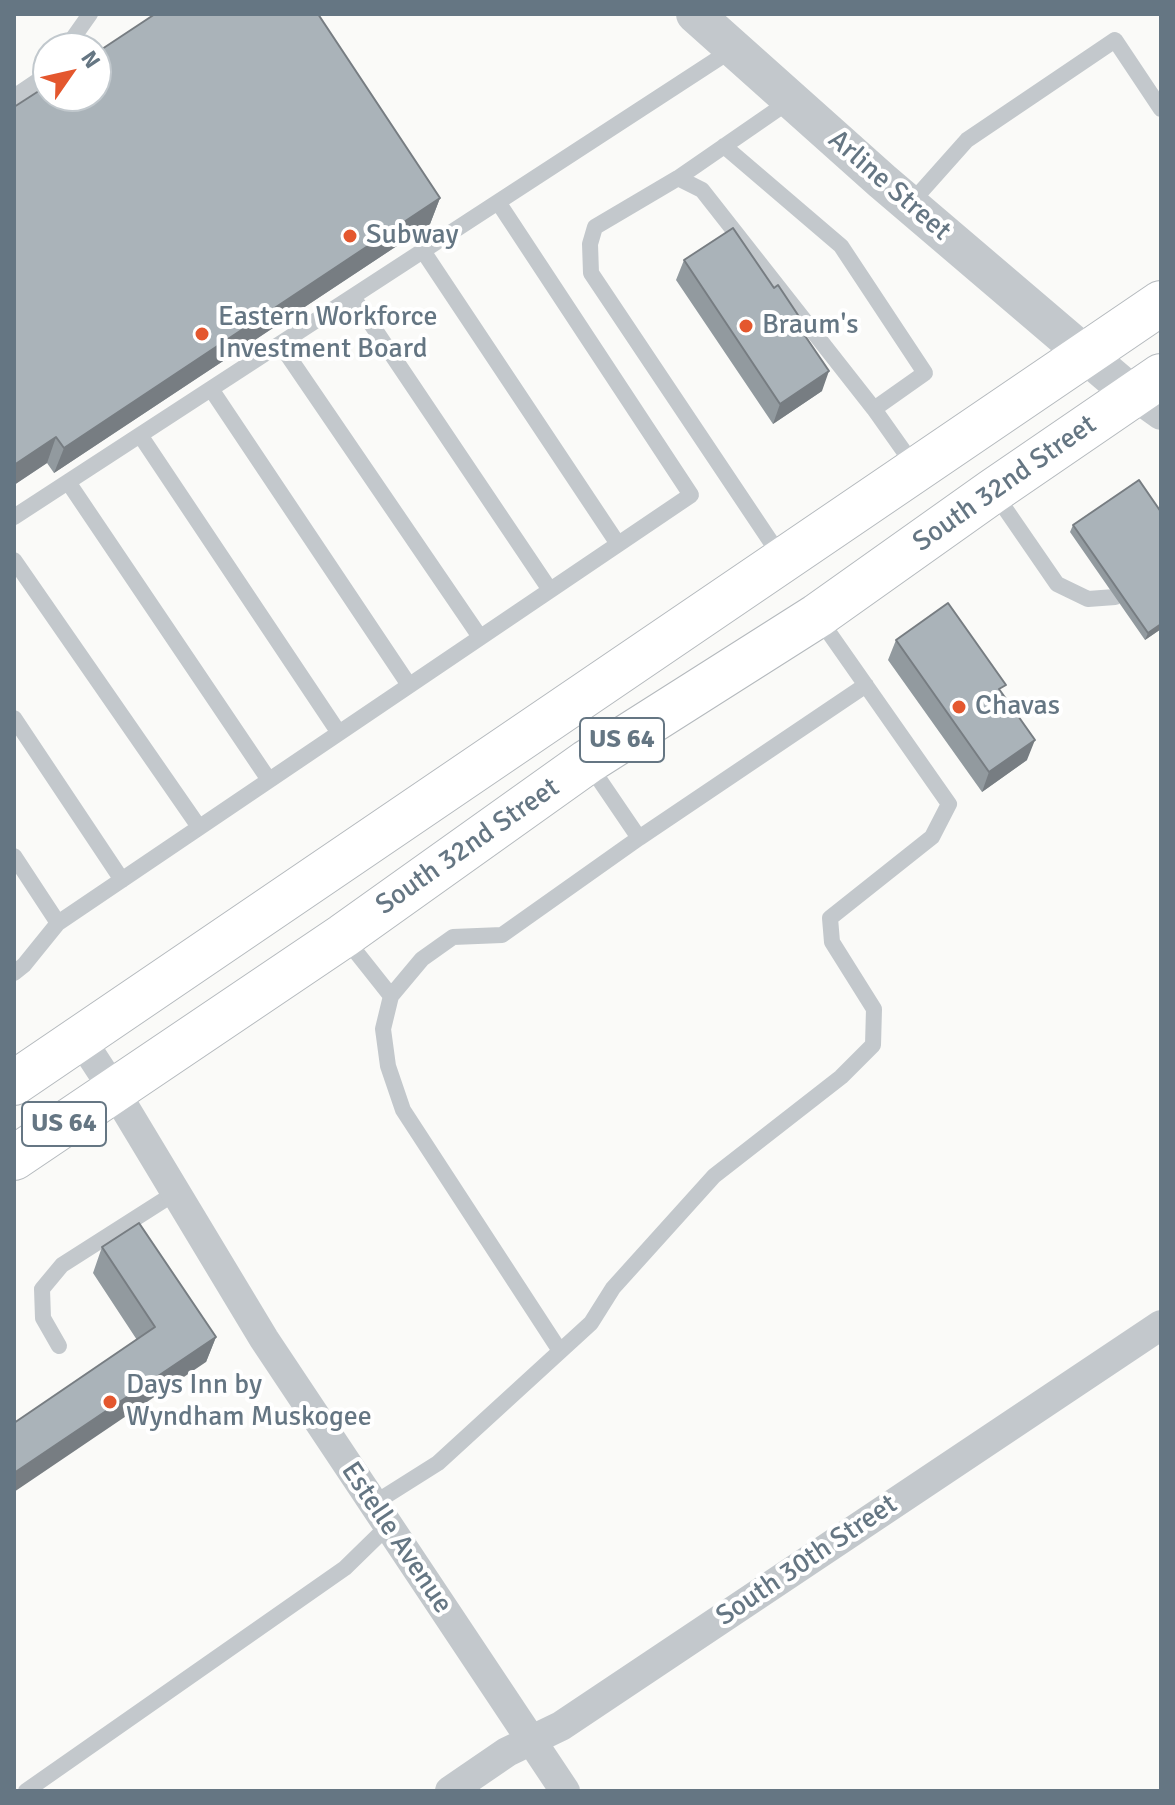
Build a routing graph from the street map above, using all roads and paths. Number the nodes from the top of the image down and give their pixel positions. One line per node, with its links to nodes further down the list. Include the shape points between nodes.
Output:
1 (90, 14): 3 (lane)
2 (695, 14): 4 (street, Arline Street)
3 (77, 32)
4 (733, 49): 7 (street, Arline Street); 11 (lane)
5 (32, 85): 6 (lane)
6 (14, 97)
7 (791, 100): 9 (lane); 12 (street, Arline Street)
8 (1161, 109): 12 (lane, via 1115,40 967,140)
9 (724, 146): 10 (lane); 20 (lane, via 841,246 925,373)
10 (678, 178): 20 (lane, via 702,190); 28 (lane, via 595,227 591,273)
11 (498, 202): 13 (lane); 26 (lane, via 691,495)
12 (910, 204): 17 (street, Arline Street)
13 (423, 251): 14 (lane); 26 (lane)
14 (353, 297): 16 (lane); 29 (lane)
15 (1161, 303): 17 (highway, South 32nd Street / US 64)
16 (280, 344): 18 (lane); 32 (lane)
17 (1085, 355): 19 (street, Arline Street); 22 (highway, South 32nd Street / US 64)
18 (211, 389): 21 (lane); 33 (lane)
19 (1152, 395): 24 (highway, South 32nd Street / US 64)
20 (874, 409): 22 (lane)
21 (140, 435): 23 (lane); 36 (lane)
22 (917, 470): 28 (highway, South 32nd Street / US 64)
23 (68, 482): 25 (lane); 38 (lane)
24 (993, 491): 30 (lane, via 1057,584 1088,599); 31 (highway, South 32nd Street / US 64)
25 (14, 517)
26 (618, 544): 29 (lane)
27 (14, 560): 39 (lane)
28 (784, 561): 47 (highway, South 32nd Street / US 64)
29 (550, 590): 32 (lane)
30 (1115, 597)
31 (817, 616): 34 (lane); 37 (highway, South 32nd Street / US 64)
32 (480, 637): 33 (lane)
33 (409, 685): 36 (lane)
34 (866, 685): 40 (lane); 54 (lane, via 949,804 932,837 830,918 832,942 874,1009 873,1045 841,1077 714,1176 613,1288 591,1323)
35 (14, 718): 42 (lane)
36 (339, 733): 38 (lane)
37 (587, 762): 40 (lane); 44 (highway, South 32nd Street / US 64)
38 (269, 780): 39 (lane)
39 (199, 827): 42 (lane)
40 (639, 838): 46 (lane, via 502,935 453,937 422,959)
41 (14, 856): 43 (lane)
42 (122, 880): 43 (lane)
43 (58, 923): 45 (lane)
44 (343, 936): 46 (lane); 49 (highway, South 32nd Street / US 64)
45 (14, 973)
46 (391, 996): 54 (lane, via 383,1029 388,1066 403,1110)
47 (80, 1038): 48 (highway, South 32nd Street / US 64); 49 (street, Estelle Avenue)
48 (14, 1083)
49 (114, 1090): 50 (highway, South 32nd Street / US 64); 51 (street, Estelle Avenue)
50 (14, 1158)
51 (175, 1193): 53 (lane, via 62,1265 42,1289 43,1318); 55 (street, Estelle Avenue)
52 (1161, 1325): 56 (street, South 30th Street, via 561,1726)
53 (59, 1346)
54 (560, 1351): 55 (lane)
55 (380, 1515): 56 (street, Estelle Avenue); 57 (lane, via 345,1568)
56 (531, 1741): 58 (street, South 30th Street); 59 (street, Estelle Avenue)
57 (26, 1791)
58 (450, 1791)
59 (565, 1791)

